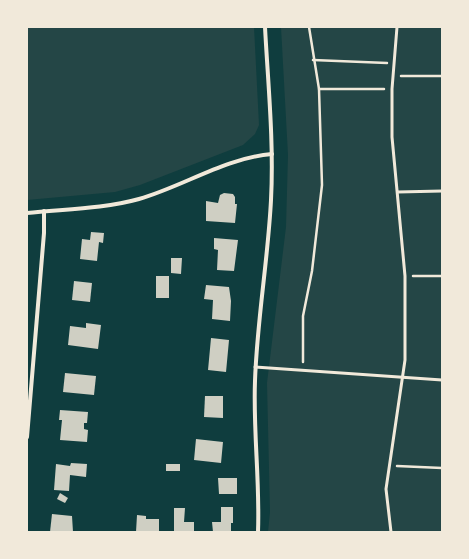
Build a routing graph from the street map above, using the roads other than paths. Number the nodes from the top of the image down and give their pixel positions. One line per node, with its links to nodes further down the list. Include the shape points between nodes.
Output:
1 (265, 27): 3 (street)
2 (397, 27): 5 (lane, via 392,89 392,137)
3 (272, 154): 6 (street, via 246,158 138,199 117,204); 8 (street, via 269,233)
4 (442, 191): 5 (lane)
5 (398, 192): 9 (lane, via 405,276)
6 (44, 211): 7 (street); 11 (street)
7 (27, 213)
8 (255, 367): 9 (lane); 12 (street, via 254,425 259,492)
9 (404, 376): 10 (lane); 13 (lane, via 386,489)
10 (442, 380)
11 (27, 437)
12 (258, 532)
13 (391, 532)

